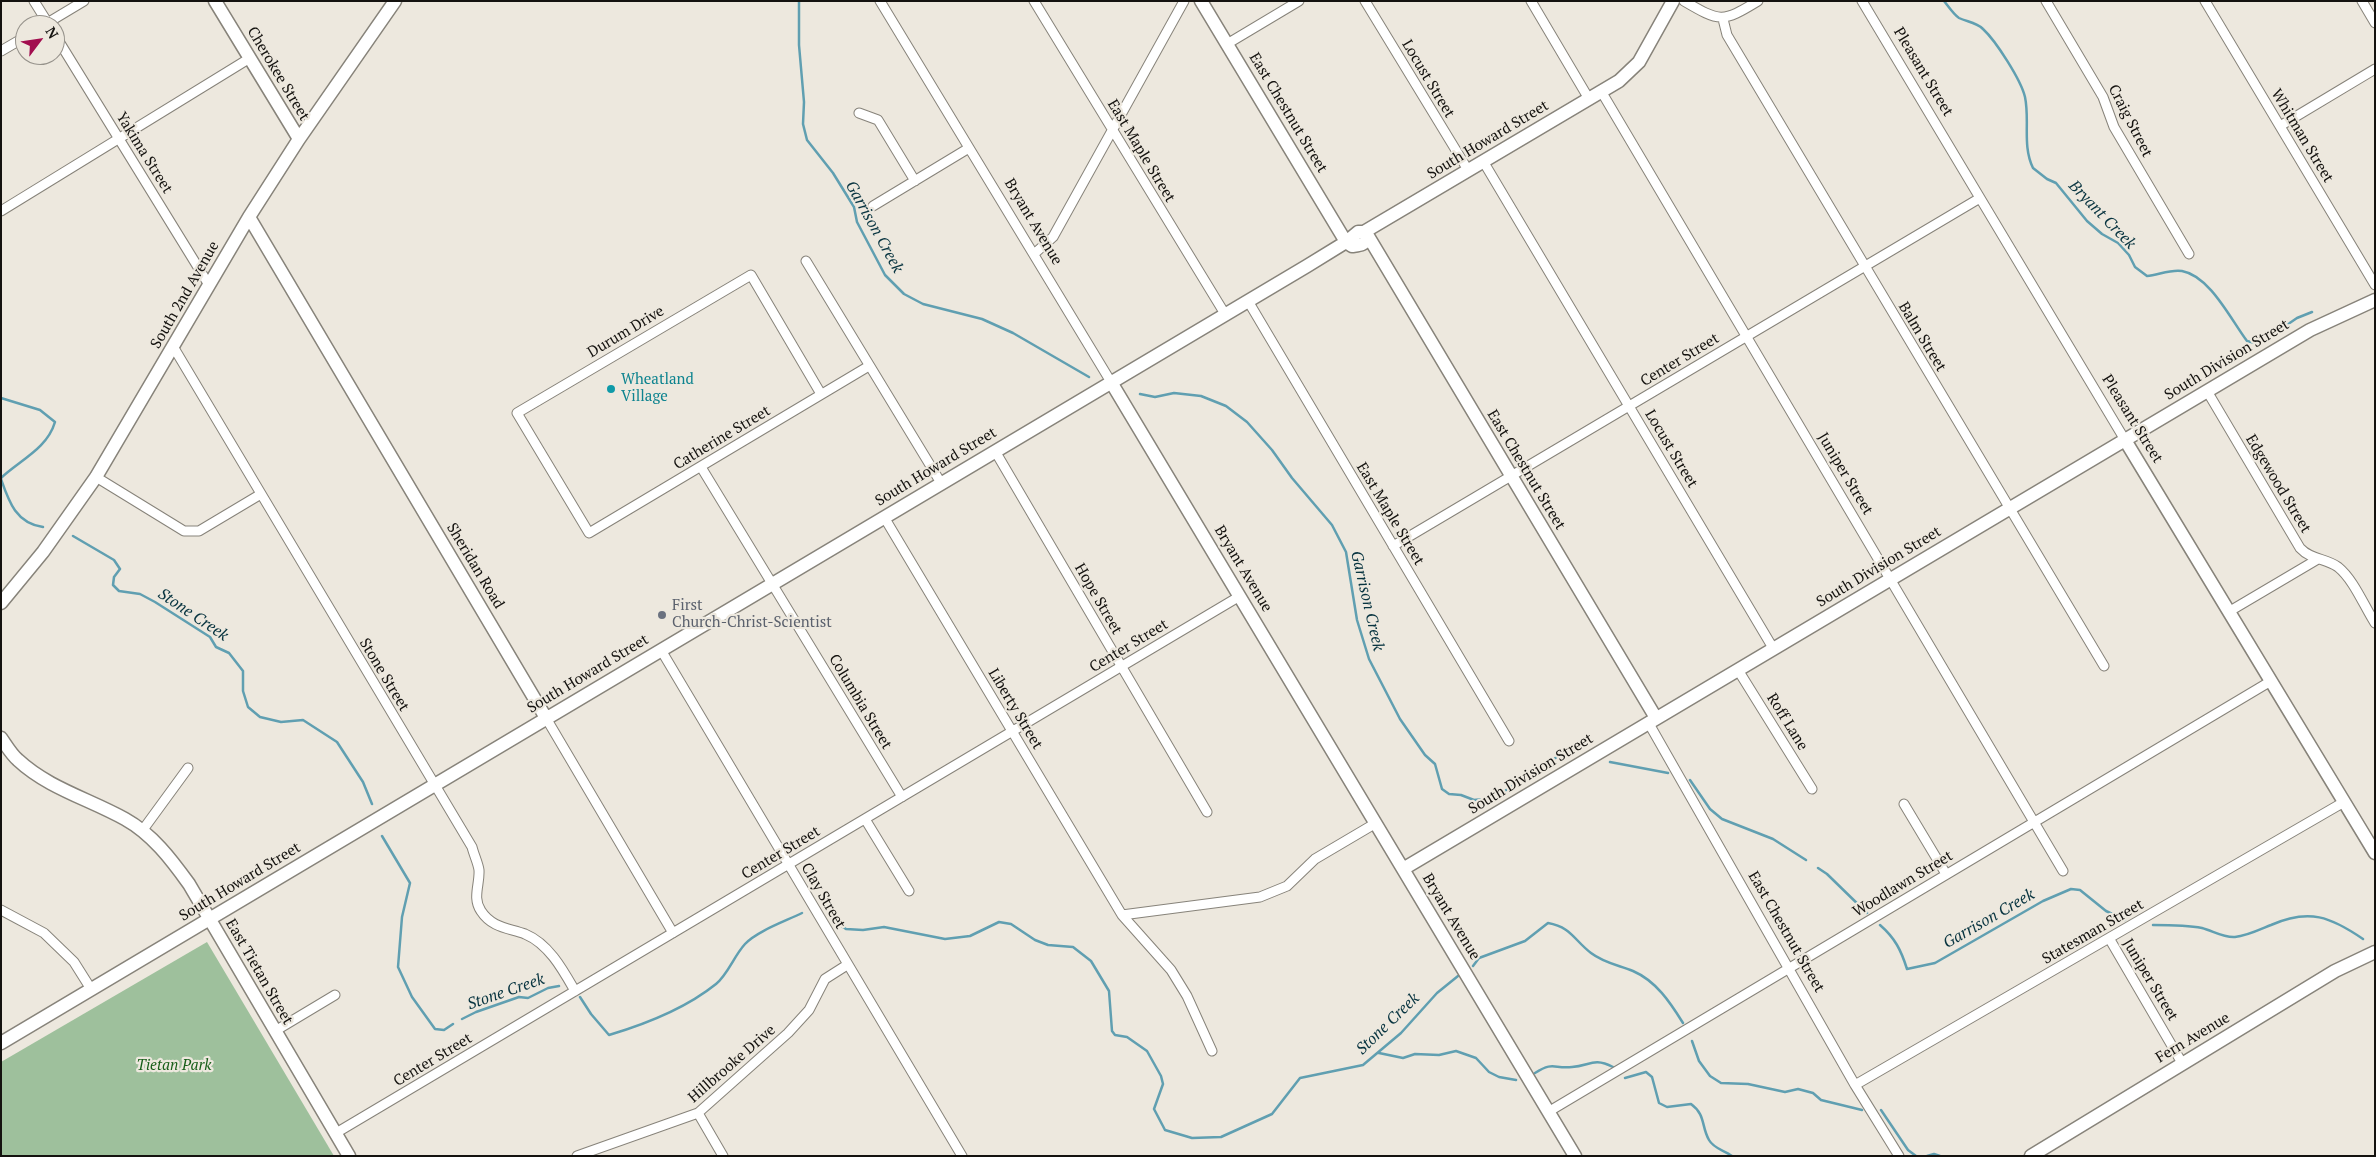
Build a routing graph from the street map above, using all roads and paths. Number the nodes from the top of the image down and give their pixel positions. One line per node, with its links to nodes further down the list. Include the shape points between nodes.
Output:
1 (34, 1): 19 (street)
2 (84, 1): 20 (street)
3 (214, 1): 27 (main road, Cherokee Street)
4 (395, 1): 35 (main road, South 2nd Avenue)
5 (880, 1): 36 (street, Bryant Avenue)
6 (1034, 1): 33 (street, East Maple Street)
7 (1184, 1): 33 (street)
8 (1201, 1): 24 (main road, East Chestnut Street)
9 (1299, 1): 24 (street)
10 (1365, 1): 38 (street, Locust Street)
11 (1531, 1): 30 (street)
12 (1674, 1): 29 (main road, South Howard Street, via 1644,54 1628,74)
13 (1684, 1): 21 (street, via 1708,15)
14 (1758, 1): 21 (street)
15 (1862, 1): 40 (street, Pleasant Street)
16 (2046, 1): 47 (street, Craig Street, via 2103,97 2114,127)
17 (2206, 1): 32 (street, Whitman Street)
18 (2362, 1): 22 (street)
19 (42, 15)
20 (61, 15)
21 (1723, 19): 49 (street, Balm Street, via 1727,35)
22 (2375, 23)
23 (15, 43): 25 (street)
24 (1227, 44): 45 (main road, East Chestnut Street)
25 (1, 51)
26 (65, 51): 34 (street, Yakima Street)
27 (250, 58): 34 (street); 35 (main road, Cherokee Street)
28 (2375, 69): 32 (street)
29 (1601, 91): 30 (main road, South Howard Street); 55 (street, Juniper Street)
30 (1588, 99): 37 (main road, South Howard Street)
31 (859, 113): 39 (street, via 878,120)
32 (2280, 126): 51 (street, Whitman Street)
33 (1112, 129): 46 (street, via 1053,237); 54 (street, East Maple Street)
34 (119, 139): 42 (street); 50 (street, Yakima Street)
35 (299, 139): 43 (main road, South 2nd Avenue)
36 (969, 148): 39 (street); 46 (street, Bryant Avenue)
37 (1483, 162): 38 (main road, South Howard Street); 61 (street, Locust Street)
38 (1468, 170): 44 (main road, South Howard Street, via 1380,222)
39 (915, 181): 41 (street)
40 (1980, 198): 49 (street, Center Street); 62 (street, Pleasant Street)
41 (872, 206)
42 (1, 211)
43 (249, 217): 50 (main road, South 2nd Avenue); 86 (main road, Sheridan Road)
44 (1367, 235): 45 (main road, South Howard Street, via 1363,244 1357,246); 65 (main road, East Chestnut Street)
45 (1346, 242): 53 (main road, South Howard Street)
46 (1034, 254): 58 (street, Bryant Avenue)
47 (2189, 254)
48 (806, 260): 57 (street)
49 (1864, 267): 55 (street, Center Street); 69 (street, Balm Street)
50 (209, 285): 56 (main road, South 2nd Avenue)
51 (2375, 285)
52 (2375, 300): 59 (main road, South Division Street, via 2310,330)
53 (1248, 301): 54 (main road, South Howard Street); 72 (street, East Maple Street)
54 (1225, 314): 58 (main road, South Howard Street)
55 (1746, 336): 61 (street, Center Street); 74 (street, Juniper Street)
56 (174, 348): 66 (main road, South 2nd Avenue); 68 (street, Stone Street)
57 (869, 366): 60 (street, Catherine Street); 67 (street)
58 (1112, 382): 63 (main road, South Howard Street); 76 (main road, Bryant Avenue)
59 (2207, 391): 62 (main road, South Division Street); 73 (street, Edgewood Street, via 2300,548)
60 (821, 394): 64 (street, Catherine Street); 71 (street, Durum Drive, via 751,275 517,413)
61 (1629, 406): 65 (street, Center Street); 80 (street, Locust Street)
62 (2125, 440): 69 (main road, South Division Street); 78 (main road, Pleasant Street)
63 (995, 451): 67 (main road, South Howard Street); 82 (street, Hope Street)
64 (701, 467): 71 (street, Catherine Street); 75 (street, Columbia Street)
65 (1511, 476): 72 (street, Center Street); 87 (main road, East Chestnut Street)
66 (96, 477): 68 (street, via 184,531 199,531); 77 (main road, South 2nd Avenue, via 43,552)
67 (941, 483): 70 (main road, South Howard Street)
68 (261, 494): 92 (street, Stone Street)
69 (2010, 509): 74 (main road, South Division Street); 83 (street, Balm Street)
70 (884, 517): 75 (main road, South Howard Street); 88 (street, Liberty Street)
71 (589, 533)
72 (1394, 546): 90 (street, East Maple Street)
73 (2318, 559): 78 (street); 79 (street, Edgewood Street, via 2332,563 2346,575)
74 (1890, 579): 80 (main road, South Division Street); 99 (street, Juniper Street)
75 (772, 584): 81 (main road, South Howard Street); 94 (street, Columbia Street)
76 (1240, 596): 82 (street, Center Street); 100 (main road, Bryant Avenue)
77 (1, 603)
78 (2230, 611): 85 (main road, Pleasant Street)
79 (2375, 623)
80 (1773, 648): 84 (main road, South Division Street)
81 (661, 650): 86 (main road, South Howard Street); 103 (street, Clay Street)
82 (1122, 666): 88 (street, Center Street); 97 (street, Hope Street)
83 (2104, 666)
84 (1738, 670): 87 (main road, South Division Street); 93 (street, Roff Lane)
85 (2272, 681): 95 (main road, Pleasant Street); 99 (street, Woodlawn Street)
86 (546, 718): 92 (main road, South Howard Street); 111 (street, Sheridan Road)
87 (1652, 720): 104 (main road, South Division Street); 115 (street, East Chestnut Street)
88 (1013, 731): 94 (street, Center Street); 109 (street, Liberty Street)
89 (1, 738): 101 (main road, East Tietan Street, via 16,759 42,780 125,819)
90 (1509, 741)
91 (188, 768): 101 (street)
92 (434, 785): 110 (main road, South Howard Street); 117 (street, Stone Street, via 472,848 479,870 476,894 481,911 501,928 525,934 541,945 560,964)
93 (1812, 789)
94 (902, 797): 98 (street, Center Street)
95 (2344, 802): 102 (main road, Pleasant Street); 112 (street, Statesman Street)
96 (1904, 804): 106 (street)
97 (1207, 812)
98 (865, 819): 103 (street, Center Street); 107 (street)
99 (2034, 822): 105 (street, Juniper Street); 106 (street, Woodlawn Street)
100 (1376, 823): 104 (main road, Bryant Avenue); 109 (street, via 1315,859 1288,886 1260,897)
101 (142, 831): 110 (main road, East Tietan Street, via 165,852)
102 (2375, 853)
103 (788, 864): 111 (street, Center Street); 114 (street, Clay Street)
104 (1403, 869): 124 (main road, Bryant Avenue)
105 (2063, 871)
106 (1946, 874): 115 (street, Woodlawn Street)
107 (908, 891)
108 (1, 910): 116 (street, via 44,933 74,962)
109 (1122, 915): 121 (street, Liberty Street, via 1171,970 1187,996)
110 (209, 919): 116 (main road, South Howard Street); 119 (main road, East Tietan Street)
111 (673, 933): 117 (street, Center Street)
112 (2109, 938): 122 (street, Juniper Street); 123 (street, Statesman Street)
113 (2375, 952): 122 (main road, Fern Avenue, via 2335,972)
114 (847, 965): 125 (street, Hillbrooke Drive, via 825,979 810,1010 788,1033); 130 (street, Clay Street)
115 (1789, 968): 123 (street, East Chestnut Street); 124 (street, Woodlawn Street)
116 (91, 989): 120 (main road, South Howard Street)
117 (575, 991): 126 (street, Center Street)
118 (335, 995): 119 (street)
119 (275, 1031): 126 (main road, East Tietan Street)
120 (1, 1042)
121 (1212, 1051)
122 (2182, 1063): 133 (main road, Fern Avenue)
123 (1855, 1085): 132 (street, East Chestnut Street)
124 (1548, 1112): 131 (main road, Bryant Avenue)
125 (698, 1113): 128 (street, Hillbrooke Drive); 129 (street)
126 (336, 1133): 127 (main road, East Tietan Street)
127 (349, 1156)
128 (577, 1156)
129 (723, 1156)
130 (962, 1156)
131 (1575, 1156)
132 (1899, 1156)
133 (2031, 1156)

